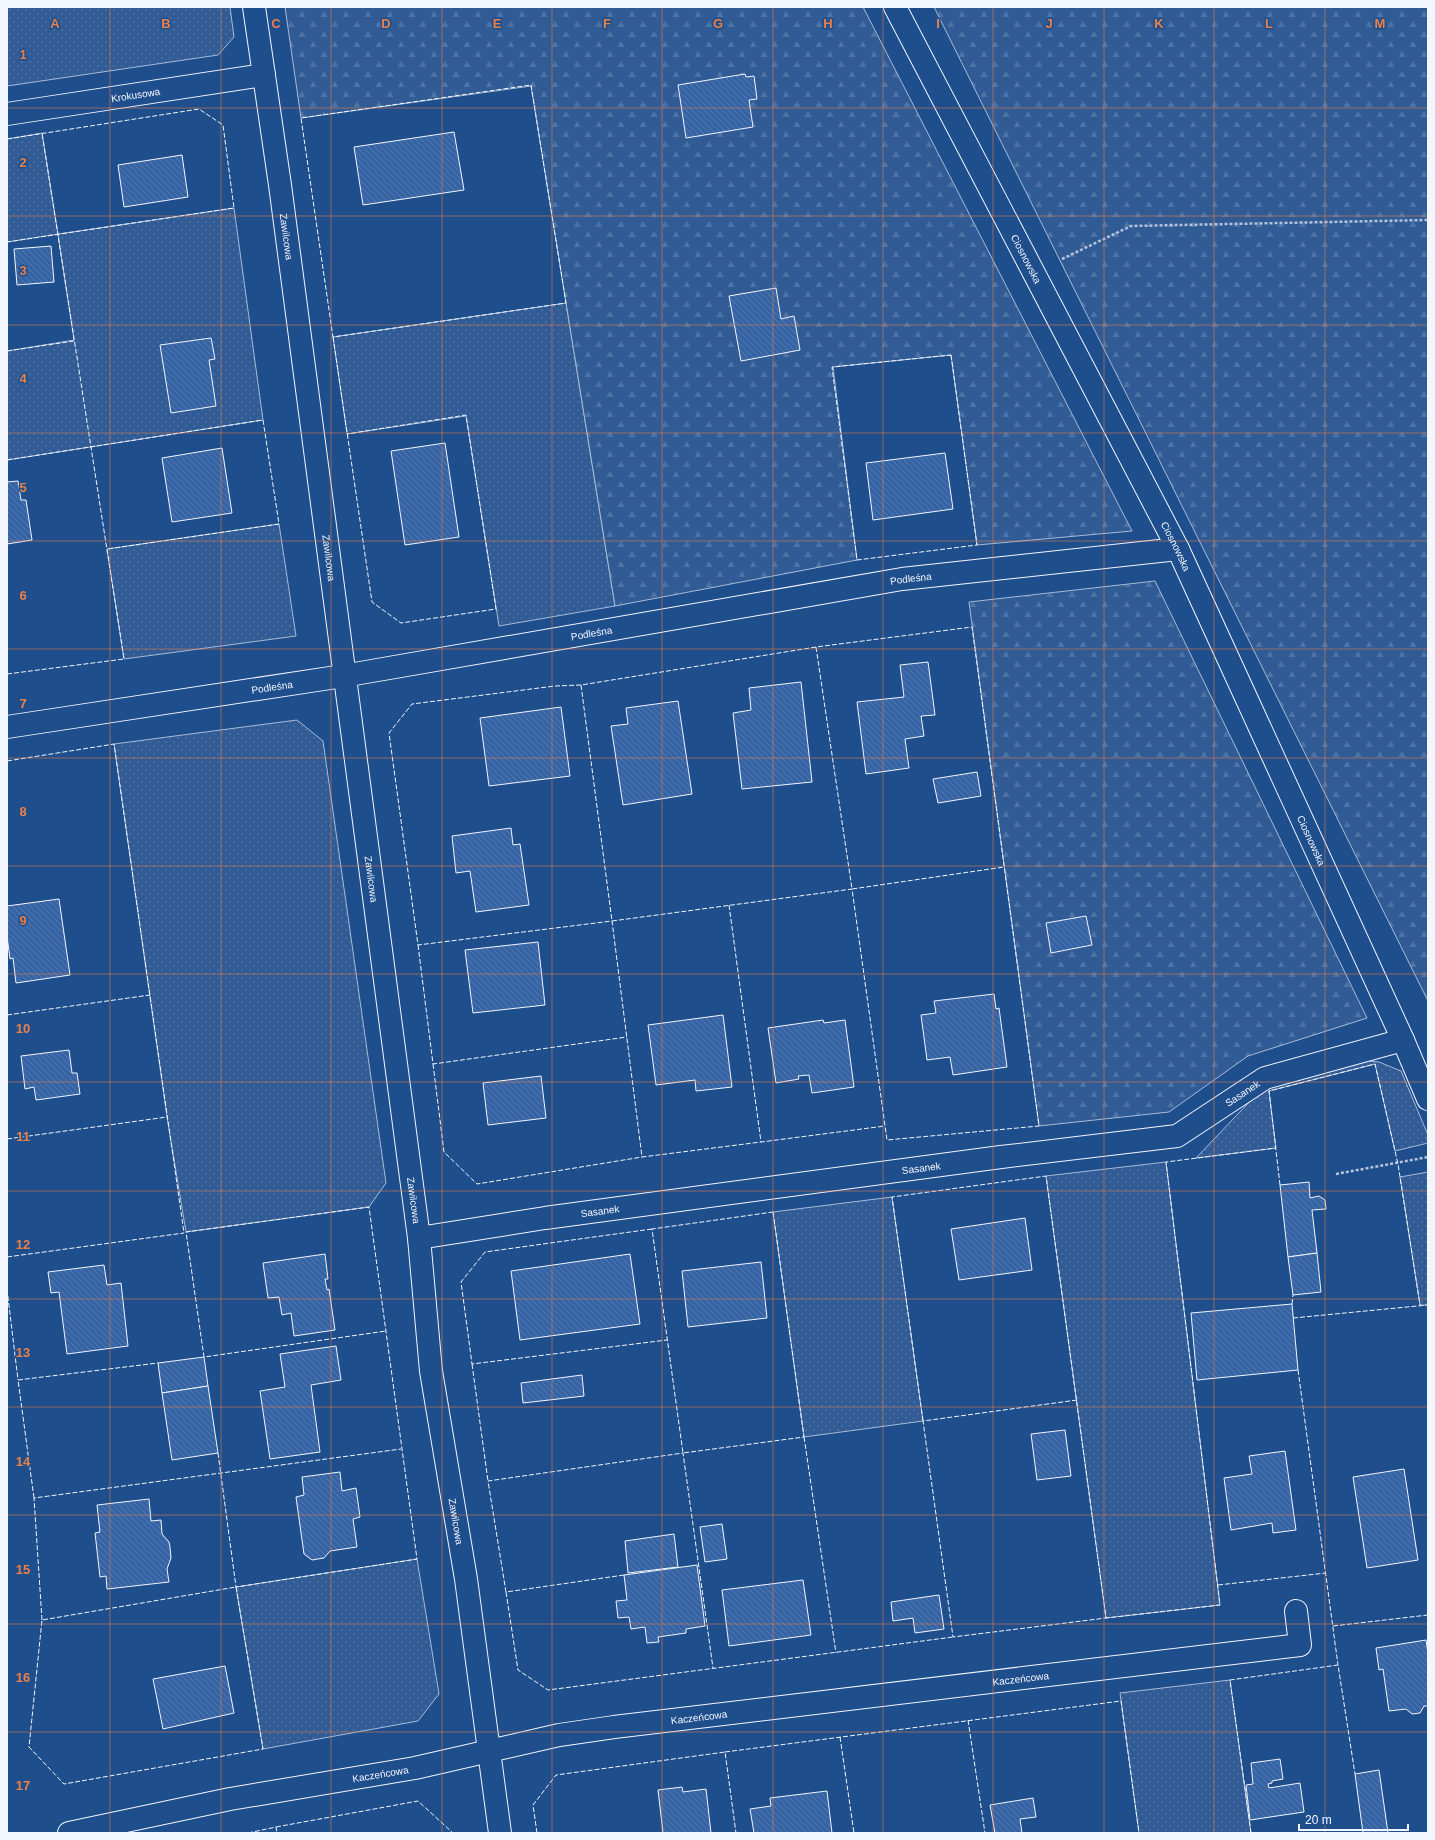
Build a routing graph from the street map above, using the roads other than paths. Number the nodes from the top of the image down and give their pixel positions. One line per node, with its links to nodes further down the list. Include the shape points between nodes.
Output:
1 (254, 7): 3 (street, Zawilcowa)
2 (895, 7): 5 (street, Ciosnowska)
3 (264, 75): 4 (street, Krokusowa); 6 (street, Zawilcowa)
4 (7, 114)
5 (1178, 550): 6 (street, Podleśna, via 902,579); 8 (street, Ciosnowska)
6 (343, 676): 7 (street, Podleśna); 10 (street, Zawilcowa)
7 (7, 727)
8 (1403, 1040): 9 (street, Ciosnowska); 10 (street, Sasanek, via 1265,1078 1177,1136 545,1218)
9 (1428, 1099)
10 (419, 1238): 12 (street, Zawilcowa, via 431,1371 466,1579)
11 (1296, 1611): 12 (street, Kaczeńcowa, via 1300,1645 614,1727 559,1735)
12 (490, 1751): 13 (street, Kaczeńcowa, via 415,1768 230,1799); 14 (street, Zawilcowa)
13 (69, 1833)
14 (500, 1833)

